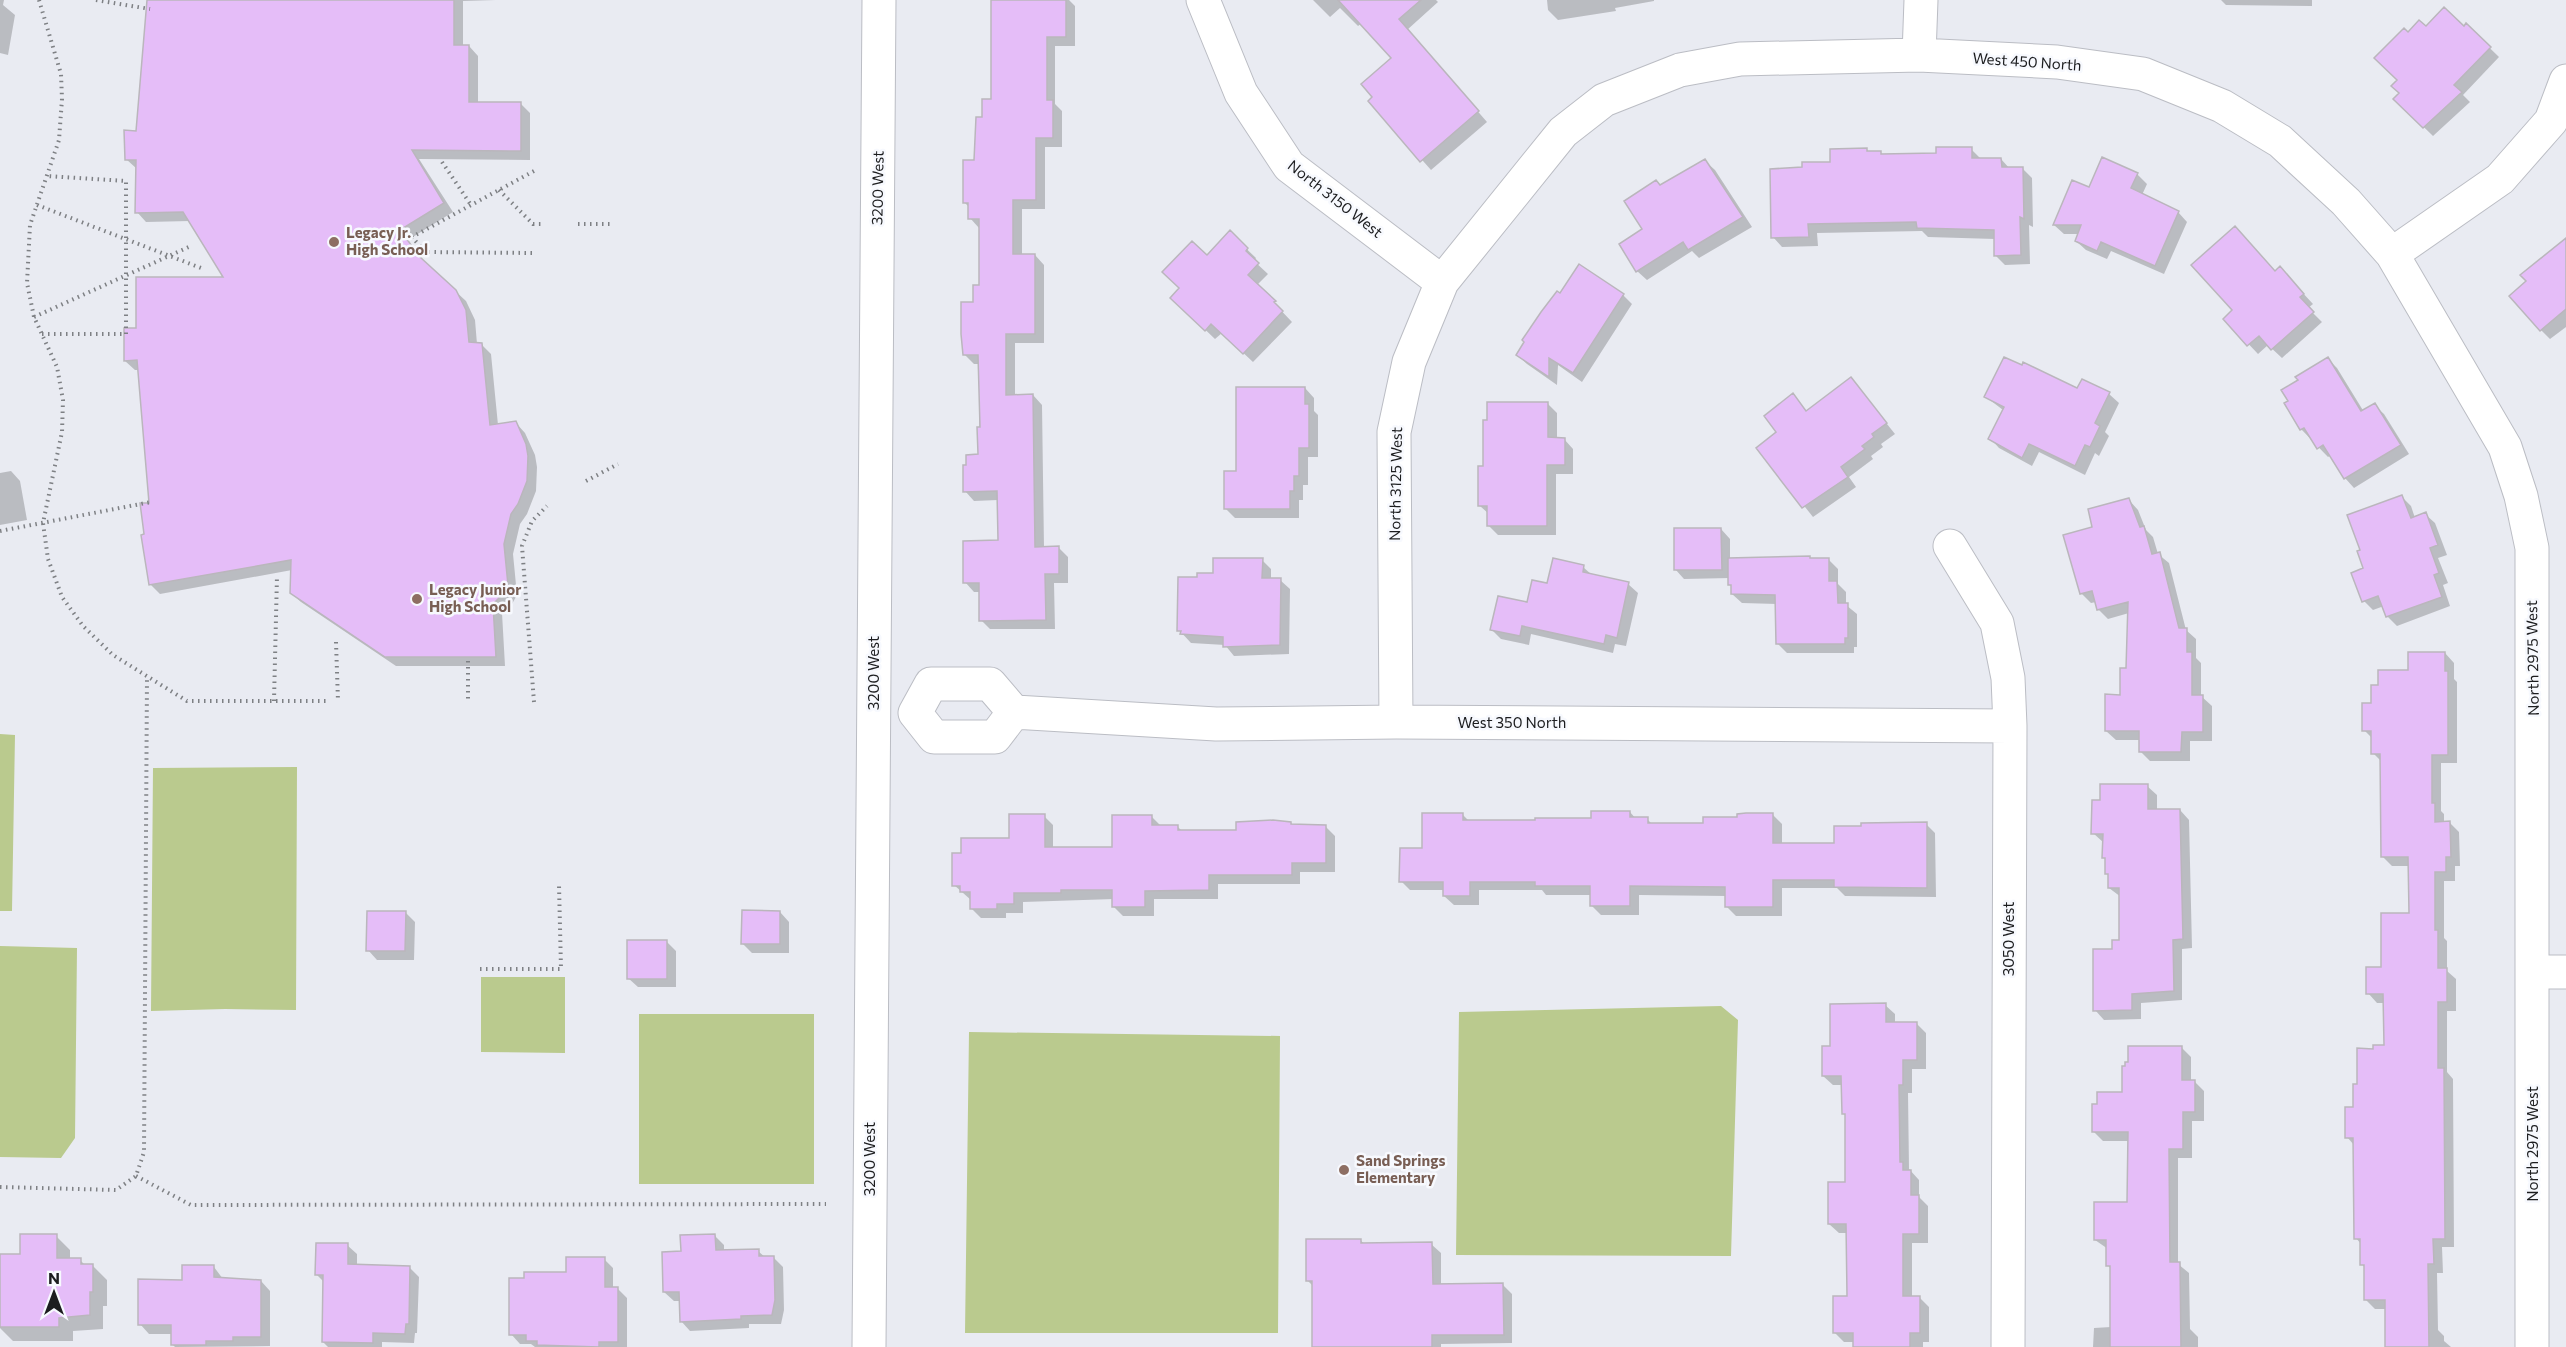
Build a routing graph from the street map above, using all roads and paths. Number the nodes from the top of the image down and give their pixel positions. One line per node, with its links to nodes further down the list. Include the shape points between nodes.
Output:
1 (39, 0): 12 (path, via 61,74 59,140)
2 (96, 0): 6 (path)
3 (879, 0): 47 (street, 3200 West)
4 (1203, 0): 26 (street, North 3150 West, via 1241,93 1289,166)
5 (1921, 0): 7 (street)
6 (150, 9)
7 (1919, 56): 9 (street, West 450 North, via 1740,59 1680,70); 22 (street, West 450 North, via 2057,62 2143,74 2222,106 2280,141 2346,202)
8 (2566, 81): 22 (street, via 2551,121 2500,179)
9 (1605, 100): 26 (street, North 3125 West, via 1563,132)
10 (442, 162): 15 (path)
11 (534, 171): 13 (path)
12 (47, 176): 14 (path); 19 (path, via 126,182)
13 (499, 190): 15 (path); 16 (path, via 533,224)
14 (37, 205): 19 (path); 27 (path, via 27,253 27,283)
15 (471, 205): 21 (path, via 412,237 425,252)
16 (544, 224)
17 (578, 224): 18 (path)
18 (610, 224)
19 (126, 239): 23 (path); 25 (path)
20 (191, 246): 23 (path)
21 (532, 253)
22 (2392, 254): 52 (street, North 2975 West, via 2505,447 2532,548)
23 (168, 256): 24 (path); 25 (path)
24 (201, 268)
25 (126, 275): 27 (path); 28 (path, via 126,334)
26 (1442, 282): 48 (street, North 3125 West, via 1408,362 1394,432)
27 (34, 317): 28 (path)
28 (42, 334): 33 (path, via 57,367 63,400 62,432)
29 (618, 464): 30 (path)
30 (586, 482)
31 (151, 502): 33 (path)
32 (547, 506): 44 (path, via 532,521 522,546)
33 (44, 523): 34 (path); 39 (path, via 48,559 62,597 82,626 113,655)
34 (0, 531)
35 (1950, 546): 49 (street, 3050 West, via 1997,623 2008,678)
36 (277, 576): 40 (path)
37 (336, 642): 42 (path)
38 (468, 661): 43 (path)
39 (147, 676): 40 (path, via 187,701); 54 (path, via 144,1152)
40 (274, 701): 41 (path)
41 (327, 701)
42 (338, 701)
43 (468, 702)
44 (534, 702)
45 (1014, 712): 46 (street, via 995,737 934,737); 46 (street, via 990,684 930,684); 48 (street, West 350 North, via 1216,724)
46 (915, 713): 47 (street)
47 (875, 714): 57 (street, 3200 West)
48 (1396, 722): 49 (street, West 350 North)
49 (2010, 726): 58 (street, 3050 West)
50 (559, 885): 51 (path, via 561,969)
51 (480, 969)
52 (2534, 972): 53 (street); 59 (street, North 2975 West)
53 (2566, 972)
54 (136, 1176): 55 (path, via 117,1190); 56 (path, via 191,1205)
55 (0, 1187)
56 (826, 1204)
57 (869, 1347)
58 (2008, 1347)
59 (2532, 1347)

